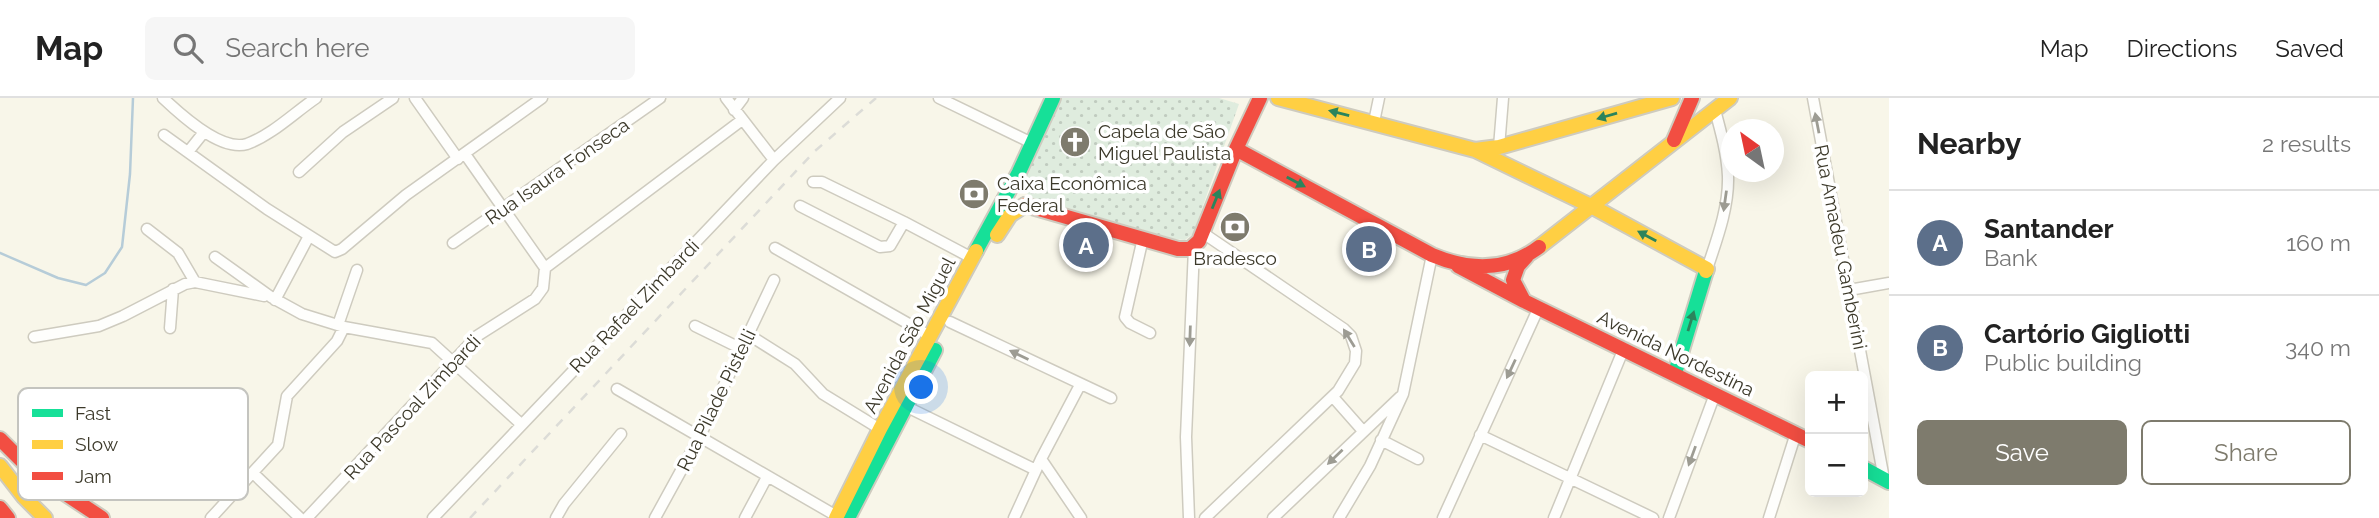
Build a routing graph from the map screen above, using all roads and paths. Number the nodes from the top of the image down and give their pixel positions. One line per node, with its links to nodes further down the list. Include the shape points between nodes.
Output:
1 (163, 98): 24 (street)
2 (316, 98): 24 (street, via 246,144 225,144)
3 (393, 98): 34 (street, via 334,139)
4 (415, 98): 32 (street)
5 (542, 98): 32 (street)
6 (660, 98): 40 (street, Rua Isaura Fonseca)
7 (726, 98): 20 (street)
8 (743, 98): 20 (street)
9 (840, 98): 33 (street, Rua Rafael Zimbardi)
10 (939, 98): 26 (street)
11 (1053, 98): 26 (main road, Avenida São Miguel)
12 (1259, 98): 29 (main road)
13 (1278, 98): 23 (main road, one-way to 13)
14 (1379, 98): 23 (street)
15 (1503, 98): 28 (street)
16 (1672, 98): 28 (main road, one-way to 28)
17 (1692, 98): 27 (main road)
18 (1730, 98): 21 (main road)
19 (1813, 98): 61 (street, Rua Amadeu Gamberini, one-way to 19)
20 (734, 110): 22 (street)
21 (1715, 110): 27 (main road); 55 (street, one-way to 55, via 1728,178 1722,224)
22 (742, 120): 33 (street); 54 (street)
23 (1374, 122): 30 (main road)
24 (204, 132): 31 (street)
25 (163, 135): 31 (street)
26 (1032, 142): 35 (main road, Avenida São Miguel)
27 (1673, 142): 39 (main road)
28 (1499, 147): 30 (main road)
29 (1236, 149): 43 (main road, one-way to 29); 49 (main road, one-way to 49)
30 (1475, 150): 39 (main road)
31 (188, 152): 44 (street)
32 (461, 157): 40 (street); 44 (street, via 339,251)
33 (774, 160): 84 (street, Rua Rafael Zimbardi)
34 (299, 172)
35 (1019, 172): 37 (main road, via 1016,190); 52 (main road, Avenida São Miguel)
36 (813, 182): 41 (street, via 822,182)
37 (1026, 205): 45 (main road); 65 (main road, Avenida São Miguel, via 1006,219)
38 (800, 206): 41 (street, via 880,247 890,246)
39 (1593, 207): 50 (main road); 55 (main road, one-way to 39)
40 (504, 208): 46 (street, Rua Isaura Fonseca); 54 (street)
41 (905, 222): 52 (street)
42 (147, 229): 58 (street, via 178,253)
43 (1203, 233): 48 (main road); 81 (street, one-way to 43, via 1355,363 1351,336)
44 (309, 236): 62 (street)
45 (1143, 238): 48 (main road, via 1187,251); 69 (street, via 1125,317)
46 (453, 243)
47 (775, 248): 71 (street)
48 (1194, 248): 123 (street, one-way to 123, via 1185,437)
49 (1432, 255): 53 (main road); 79 (street)
50 (1527, 256): 53 (main road, via 1495,266); 63 (main road, via 1513,280)
51 (215, 257): 62 (street)
52 (972, 258): 71 (main road, Avenida São Miguel)
53 (1457, 265): 63 (main road, Avenida Nordestina)
54 (545, 268): 75 (street, Rua Pascoal Zimbardi, via 543,288 535,299 477,336)
55 (1707, 268): 76 (main road, one-way to 55)
56 (357, 270): 66 (street)
57 (774, 280): 70 (street, Rua Pilade Pistelli)
58 (195, 282): 60 (street); 62 (street)
59 (1889, 283): 61 (street)
60 (173, 289): 68 (street); 72 (street, via 99,326)
61 (1849, 290): 104 (street, Rua Amadeu Gamberini)
62 (273, 298): 66 (street)
63 (1524, 301): 64 (main road, Avenida Nordestina)
64 (1539, 307): 73 (main road, Avenida Nordestina); 89 (street, one-way to 89)
65 (950, 322): 77 (street, one-way to 65); 83 (main road, Avenida São Miguel)
66 (341, 326): 75 (street, via 432,343); 100 (street, via 337,341 292,388 278,445)
67 (695, 326): 74 (street)
68 (170, 328)
69 (1150, 333)
70 (749, 335): 74 (street, Rua Pilade Pistelli); 85 (street, via 795,365 823,394)
71 (930, 336): 85 (main road, Avenida São Miguel)
72 (34, 337)
73 (1624, 348): 76 (main road, Avenida Nordestina); 103 (street)
74 (742, 349): 90 (street, Rua Pilade Pistelli)
75 (453, 362): 84 (street); 116 (street, Rua Pascoal Zimbardi)
76 (1675, 373): 80 (main road, Avenida Nordestina)
77 (1080, 385): 82 (street); 95 (street)
78 (617, 389): 90 (street)
79 (1403, 394): 86 (street); 93 (street)
80 (1715, 394): 87 (main road, Avenida Nordestina); 130 (street, one-way to 130)
81 (1333, 397): 86 (street); 124 (street)
82 (1111, 398)
83 (905, 406): 98 (street); 111 (main road, Avenida São Miguel)
84 (521, 424): 117 (street, Rua Rafael Zimbardi)
85 (880, 429): 111 (main road, Avenida São Miguel)
86 (1363, 430): 125 (street, one-way to 125)
87 (1796, 433): 91 (main road, Avenida Nordestina); 131 (street)
88 (621, 434): 118 (street)
89 (1480, 435): 103 (street); 127 (street)
90 (700, 436): 101 (street); 119 (street, Rua Pilade Pistelli)
91 (1805, 438)
92 (0, 439): 94 (main road)
93 (1381, 440): 96 (street); 126 (street)
94 (18, 459)
95 (1041, 459): 98 (street); 122 (street)
96 (1418, 459)
97 (0, 466): 105 (main road)
98 (1036, 470): 121 (street)
99 (1868, 471): 104 (main road)
100 (253, 473): 102 (street); 115 (street)
101 (767, 477): 111 (street); 120 (street)
102 (248, 478)
103 (1570, 480): 128 (street); 129 (street)
104 (1886, 480)
105 (18, 489)
106 (27, 500): 110 (main road)
107 (74, 500): 113 (main road)
108 (228, 500): 114 (street)
109 (0, 508): 112 (main road)
110 (43, 516)
111 (840, 517)
112 (8, 518)
113 (102, 518)
114 (211, 518)
115 (300, 518)
116 (307, 518)
117 (433, 518)
118 (556, 518)
119 (655, 518)
120 (746, 518)
121 (1014, 518)
122 (1081, 518)
123 (1189, 518)
124 (1205, 518)
125 (1273, 518)
126 (1339, 518)
127 (1443, 518)
128 (1554, 518)
129 (1653, 518)
130 (1669, 518)
131 (1769, 518)

